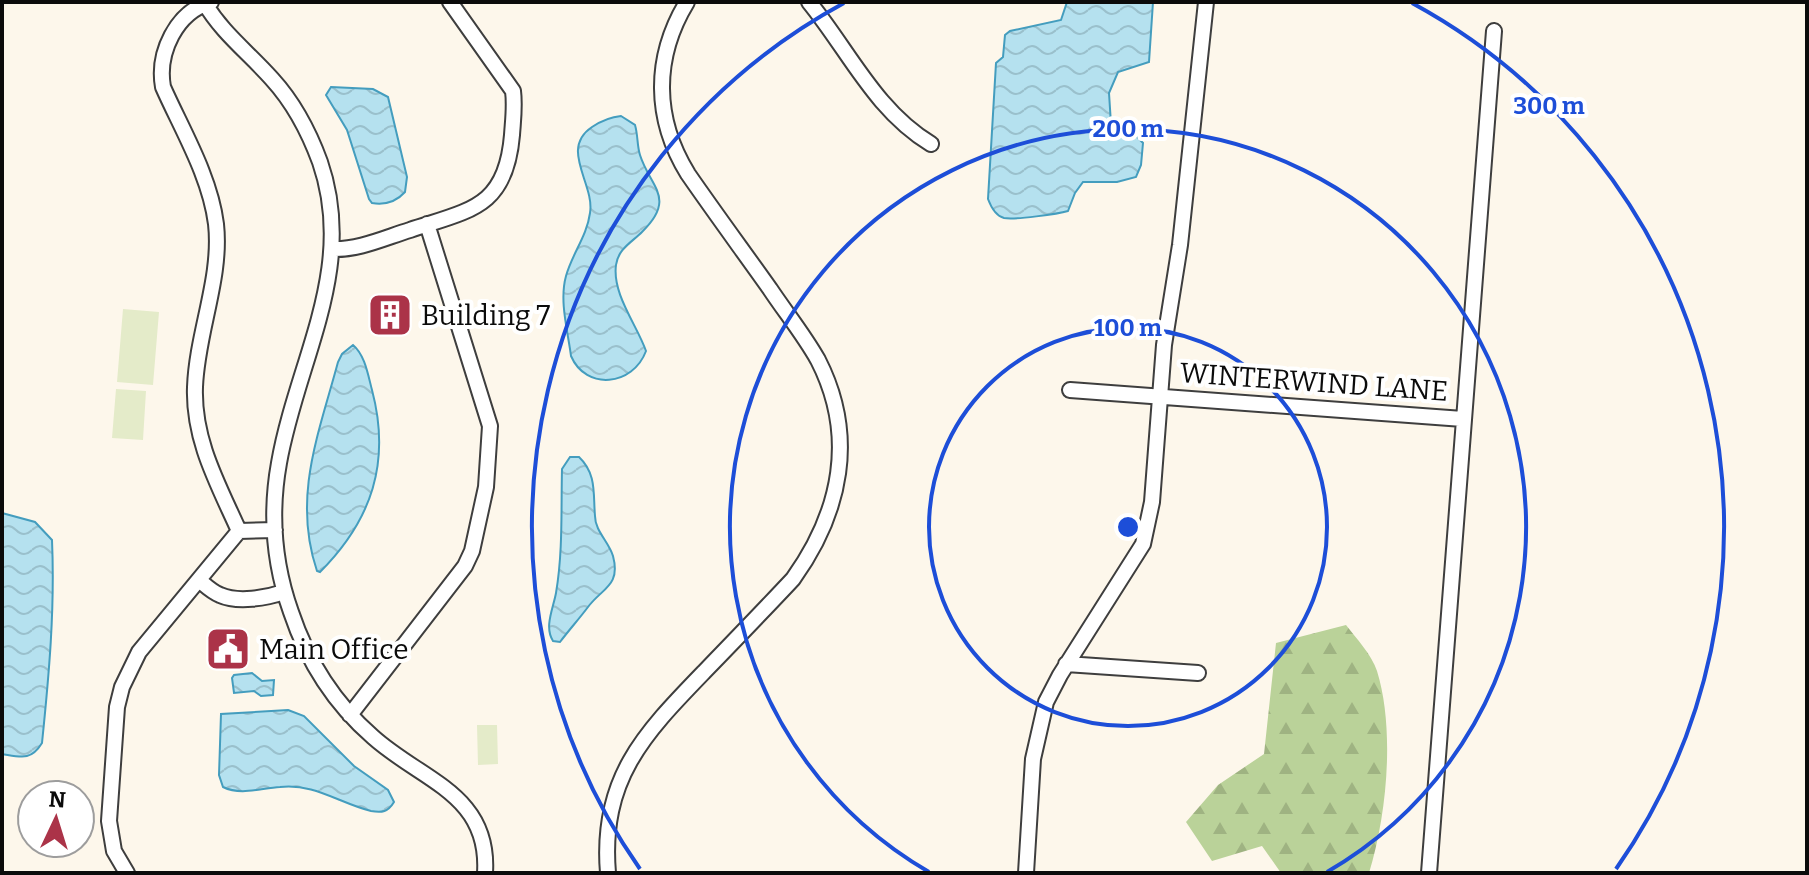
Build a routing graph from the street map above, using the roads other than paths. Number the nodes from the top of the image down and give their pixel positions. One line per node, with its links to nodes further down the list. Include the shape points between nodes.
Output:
1 (206, 2): 9 (street, via 221,29 269,76 300,118 326,184); 14 (street, via 187,14 175,31 161,74 213,207 216,249 196,373 196,415 205,456)
2 (450, 2): 8 (street, via 513,91 510,155 491,195 469,210)
3 (687, 2): 22 (street, via 671,32 662,67 661,103 671,142 818,361 836,412 839,467 827,522 806,563 632,754 610,817)
4 (809, 2): 7 (street, via 888,111)
5 (1206, 2): 11 (street)
6 (1494, 31): 12 (street)
7 (931, 144)
8 (427, 224): 9 (street, via 355,248); 19 (street, via 489,420 486,487 465,566)
9 (332, 249): 13 (street, via 327,293 282,448)
10 (1070, 390): 11 (street, WINTERWIND LANE)
11 (1161, 397): 12 (street, WINTERWIND LANE); 17 (street, via 1143,544)
12 (1463, 419): 24 (street)
13 (275, 530): 14 (street); 16 (street)
14 (239, 531): 15 (street)
15 (199, 580): 16 (street, via 225,597 261,598); 20 (street, via 139,652 118,702 109,830)
16 (284, 592): 19 (street, via 308,653)
17 (1066, 664): 18 (street); 23 (street, via 1046,702 1033,759)
18 (1198, 673)
19 (350, 715): 21 (street, via 469,809 484,842)
20 (127, 873)
21 (485, 873)
22 (608, 873)
23 (1026, 873)
24 (1429, 873)

